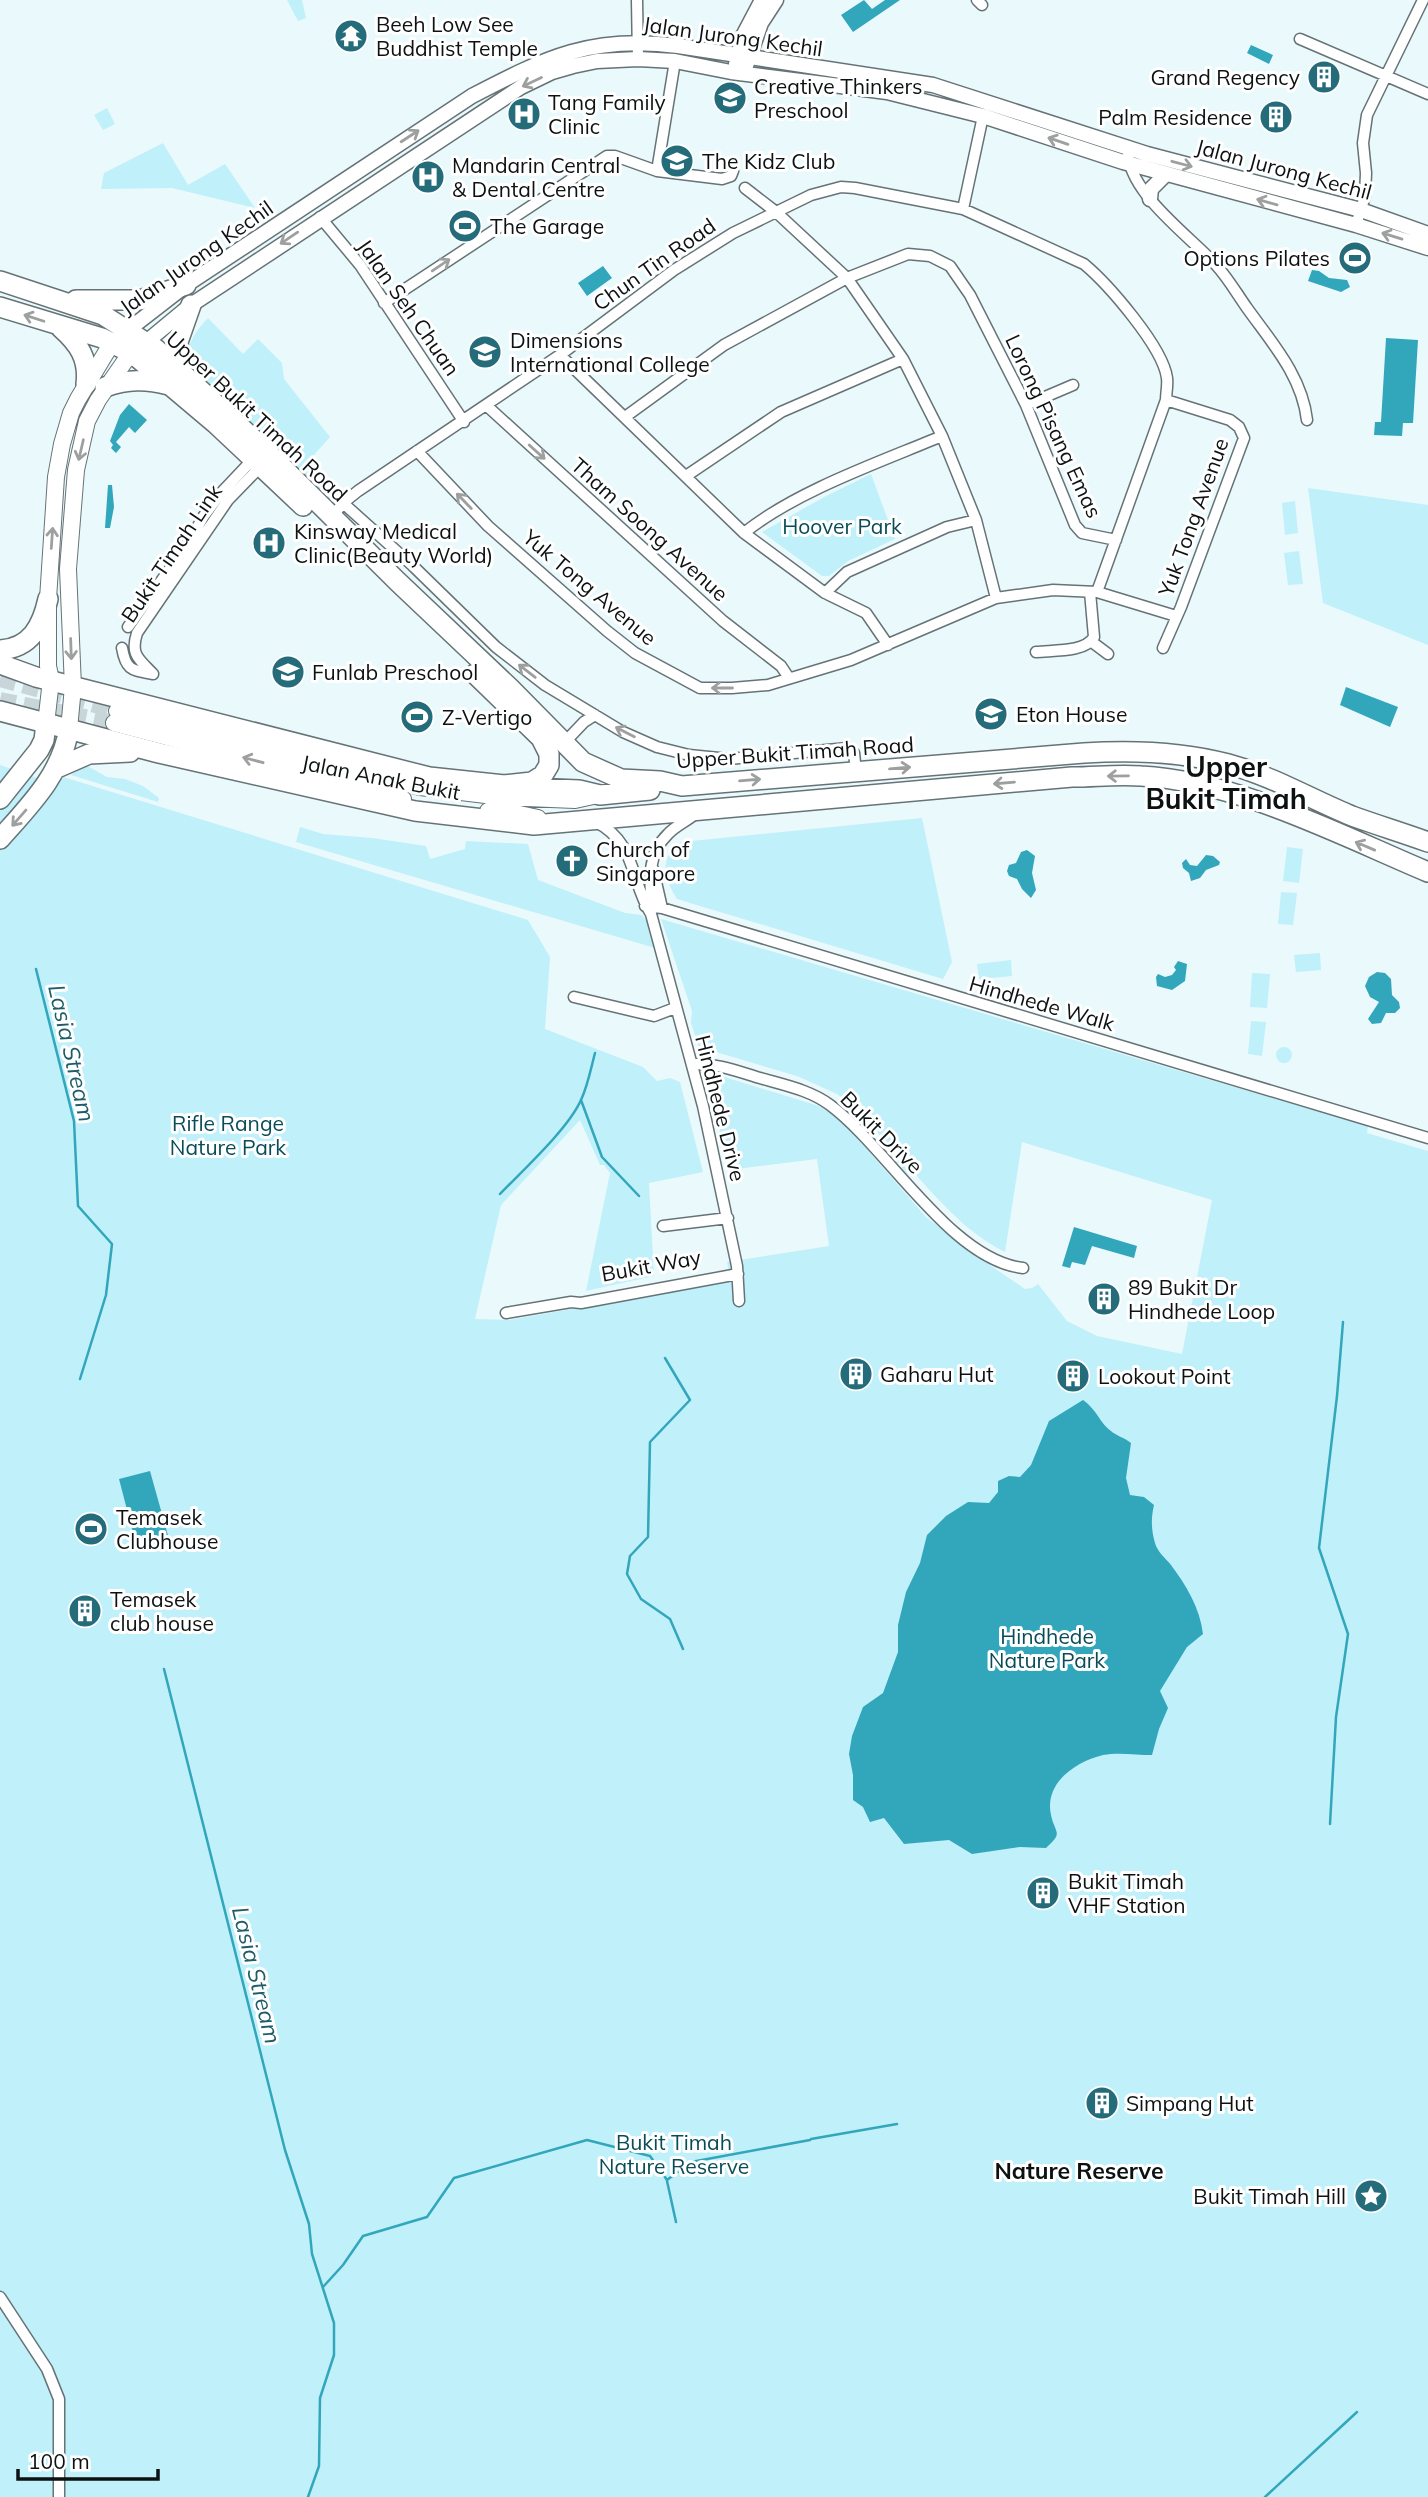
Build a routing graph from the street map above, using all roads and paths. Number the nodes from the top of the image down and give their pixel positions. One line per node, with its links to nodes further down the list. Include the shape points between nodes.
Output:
1 (637, 0): 6 (street)
2 (762, 0): 7 (main road, via 743,36)
3 (776, 0): 7 (main road)
4 (1423, 0): 11 (street)
5 (1300, 39): 11 (street)
6 (638, 42): 7 (main road, Jalan Jurong Kechil); 8 (street); 32 (main road, Jalan Jurong Kechil, one-way to 6, via 483,90 560,54)
7 (743, 57): 10 (main road); 14 (main road, Jalan Jurong Kechil, via 933,85)
8 (638, 59): 9 (main road, Jalan Jurong Kechil); 26 (main road, Jalan Jurong Kechil, one-way to 26, via 573,66 521,87)
9 (675, 61): 10 (main road, Jalan Jurong Kechil); 16 (street)
10 (739, 73): 13 (main road, Jalan Jurong Kechil, via 887,92)
11 (1385, 77): 12 (street); 23 (street, via 1367,115)
12 (1428, 94)
13 (983, 116): 15 (main road, Jalan Jurong Kechil, one-way to 13); 22 (street)
14 (1128, 148): 15 (street); 20 (main road, Jalan Jurong Kechil, one-way to 20)
15 (1130, 164): 18 (main road, Jalan Jurong Kechil); 21 (street)
16 (657, 171): 17 (street, via 722,179); 34 (street, one-way to 16, via 607,156)
17 (733, 171)
18 (1166, 174): 21 (main road, via 1151,189); 25 (main road, Jalan Jurong Kechil, one-way to 18)
19 (745, 188): 24 (street)
20 (1311, 197): 23 (main road, Jalan Jurong Kechil); 25 (main road, via 1316,206)
21 (1150, 199): 49 (street, via 1217,266 1280,354 1292,371)
22 (963, 209): 24 (street, Chun Tin Road, via 841,187); 45 (street, Chun Tin Road, via 1084,264 1101,278 1157,354 1167,379)
23 (1362, 210): 27 (street); 28 (main road, Jalan Jurong Kechil)
24 (776, 212): 30 (street); 40 (street, Chun Tin Road, via 674,270)
25 (1307, 213): 27 (main road, Jalan Jurong Kechil)
26 (320, 217): 34 (street, Jalan Seh Chuan); 35 (main road, Jalan Jurong Kechil, one-way to 35)
27 (1356, 225): 29 (main road, Jalan Jurong Kechil, one-way to 27)
28 (1428, 234)
29 (1428, 248)
30 (847, 278): 41 (street); 46 (street, Lorong Pisang Emas, via 908,254 930,256 950,266); 48 (street, Lorong Pisang Emas, via 724,345)
31 (0, 281): 33 (highway, Upper Bukit Timah Road)
32 (186, 285): 33 (highway, via 140,300); 38 (main road, Jalan Jurong Kechil)
33 (61, 301): 38 (highway, Upper Bukit Timah Road, via 103,315)
34 (384, 303): 50 (street, Jalan Seh Chuan)
35 (191, 305): 39 (main road, Jalan Jurong Kechil); 42 (highway, via 178,342)
36 (0, 307): 37 (highway, Upper Bukit Timah Road, one-way to 36)
37 (61, 327): 38 (highway, Upper Bukit Timah Road); 44 (highway, via 85,357)
38 (121, 337): 39 (highway, Upper Bukit Timah Road); 44 (main road, Jalan Jurong Kechil)
39 (139, 348): 42 (highway, Upper Bukit Timah Road); 44 (main road, Jalan Jurong Kechil)
40 (560, 355): 47 (street, Chun Tin Road); 48 (street)
41 (902, 359): 51 (street); 54 (street, via 781,412)
42 (177, 379): 44 (highway, via 124,380); 53 (highway, Upper Bukit Timah Road)
43 (1073, 385): 46 (street)
44 (96, 386): 62 (main road, Jalan Jurong Kechil, one-way to 44, via 62,444 71,412); 75 (main road, Jalan Jurong Kechil, one-way to 75, via 76,470 68,569)
45 (1166, 400): 58 (street, Chun Tin Road); 63 (street, Yuk Tong Avenue, via 1230,420 1244,438)
46 (1027, 405): 58 (street, Lorong Pisang Emas, via 1075,525 1082,533)
47 (487, 406): 50 (street, Chun Tin Road); 73 (street, Tham Soong Avenue, one-way to 73, via 723,621 781,666)
48 (625, 417): 54 (street)
49 (1307, 420)
50 (464, 422): 52 (street, Chun Tin Road)
51 (942, 436): 56 (street); 57 (street, via 791,503)
52 (416, 451): 55 (street, Chun Tin Road); 73 (street, Yuk Tong Avenue, one-way to 52, via 768,684 700,688 660,668 617,638 498,535)
53 (262, 457): 55 (highway, Upper Bukit Timah Road); 64 (street, Bukit Timah Link, via 221,494); 67 (street, Bukit Timah Link, via 137,633 136,655 153,674 132,670 124,663); 87 (highway, Upper Bukit Timah Road, via 541,738 550,754 543,775 533,782)
54 (686, 476): 57 (street)
55 (338, 510): 76 (street, one-way to 55, via 496,647 412,565); 82 (highway, Upper Bukit Timah Road)
56 (976, 520): 60 (street, via 947,527 847,572); 61 (street)
57 (744, 533): 60 (street)
58 (1116, 540): 59 (street, Chun Tin Road)
59 (1093, 592): 61 (street, Yuk Tong Avenue, via 1053,590); 63 (street, Yuk Tong Avenue); 65 (street)
60 (825, 593): 66 (street, via 866,613)
61 (996, 598): 66 (street, Yuk Tong Avenue)
62 (48, 599): 69 (highway, via 33,636); 74 (main road, Jalan Jurong Kechil)
63 (1176, 616): 68 (street, Yuk Tong Avenue)
64 (128, 627)
65 (1092, 642): 70 (street); 71 (street)
66 (888, 645): 73 (street, Yuk Tong Avenue)
67 (122, 648)
68 (1163, 648)
69 (0, 650)
70 (1036, 652)
71 (1108, 654)
72 (0, 664): 74 (highway, Jalan Anak Bukit)
73 (789, 678)
74 (51, 680): 75 (highway, Jalan Anak Bukit); 79 (main road, Jalan Jurong Kechil)
75 (73, 687): 81 (main road, Jalan Jurong Kechil); 87 (highway, Jalan Anak Bukit, via 429,776)
76 (584, 708): 78 (street); 80 (street)
77 (0, 711): 79 (highway, Jalan Anak Bukit)
78 (595, 715): 80 (street); 86 (street, one-way to 78, via 854,753 848,748 729,760 689,755 657,747)
79 (46, 724): 81 (highway, Jalan Anak Bukit); 91 (highway, via 39,750)
80 (582, 725): 82 (street)
81 (69, 729): 83 (highway, Jalan Anak Bukit); 85 (highway)
82 (564, 743): 88 (highway, Upper Bukit Timah Road, via 583,762 607,774)
83 (159, 753): 85 (highway, via 89,754); 94 (highway, Jalan Anak Bukit, via 415,811 534,825)
84 (1199, 758): 86 (highway, Upper Bukit Timah Road, one-way to 84, via 1098,752); 89 (highway, via 1210,769); 96 (highway, Upper Bukit Timah Road, via 1228,764)
85 (57, 768): 95 (highway, one-way to 95)
86 (856, 772): 88 (highway, Upper Bukit Timah Road, one-way to 86)
87 (504, 785): 90 (highway, Jalan Anak Bukit)
88 (682, 786): 90 (highway, Jalan Anak Bukit)
89 (1210, 788): 92 (highway, one-way to 92, via 1142,776 1072,777); 97 (highway, one-way to 89, via 1262,803)
90 (600, 795): 94 (main road, Jalan Anak Bukit, one-way to 90, via 418,803 115,717 420,787 502,797 575,800)
91 (0, 799)
92 (703, 808): 93 (highway); 98 (street, via 660,843 649,879)
93 (593, 820): 94 (highway); 98 (street, via 611,830 626,850)
94 (558, 822)
95 (0, 839)
96 (1428, 842)
97 (1428, 872)
98 (653, 909): 100 (street, Hindhede Drive); 102 (street, Hindhede Walk)
99 (574, 997): 100 (street, via 654,1016)
100 (676, 1008): 101 (street, Hindhede Drive)
101 (692, 1064): 103 (street, Hindhede Drive); 105 (street, Bukit Drive, via 719,1065 814,1094 852,1124 956,1232 989,1257)
102 (1428, 1138)
103 (728, 1218): 104 (street); 106 (street, Hindhede Drive)
104 (663, 1226)
105 (1023, 1268)
106 (738, 1272): 107 (street, Hindhede Drive); 108 (street, Bukit Way)
107 (739, 1301)
108 (506, 1313)
109 (0, 2297): 110 (street, via 47,2369 59,2399)
110 (59, 2497)

